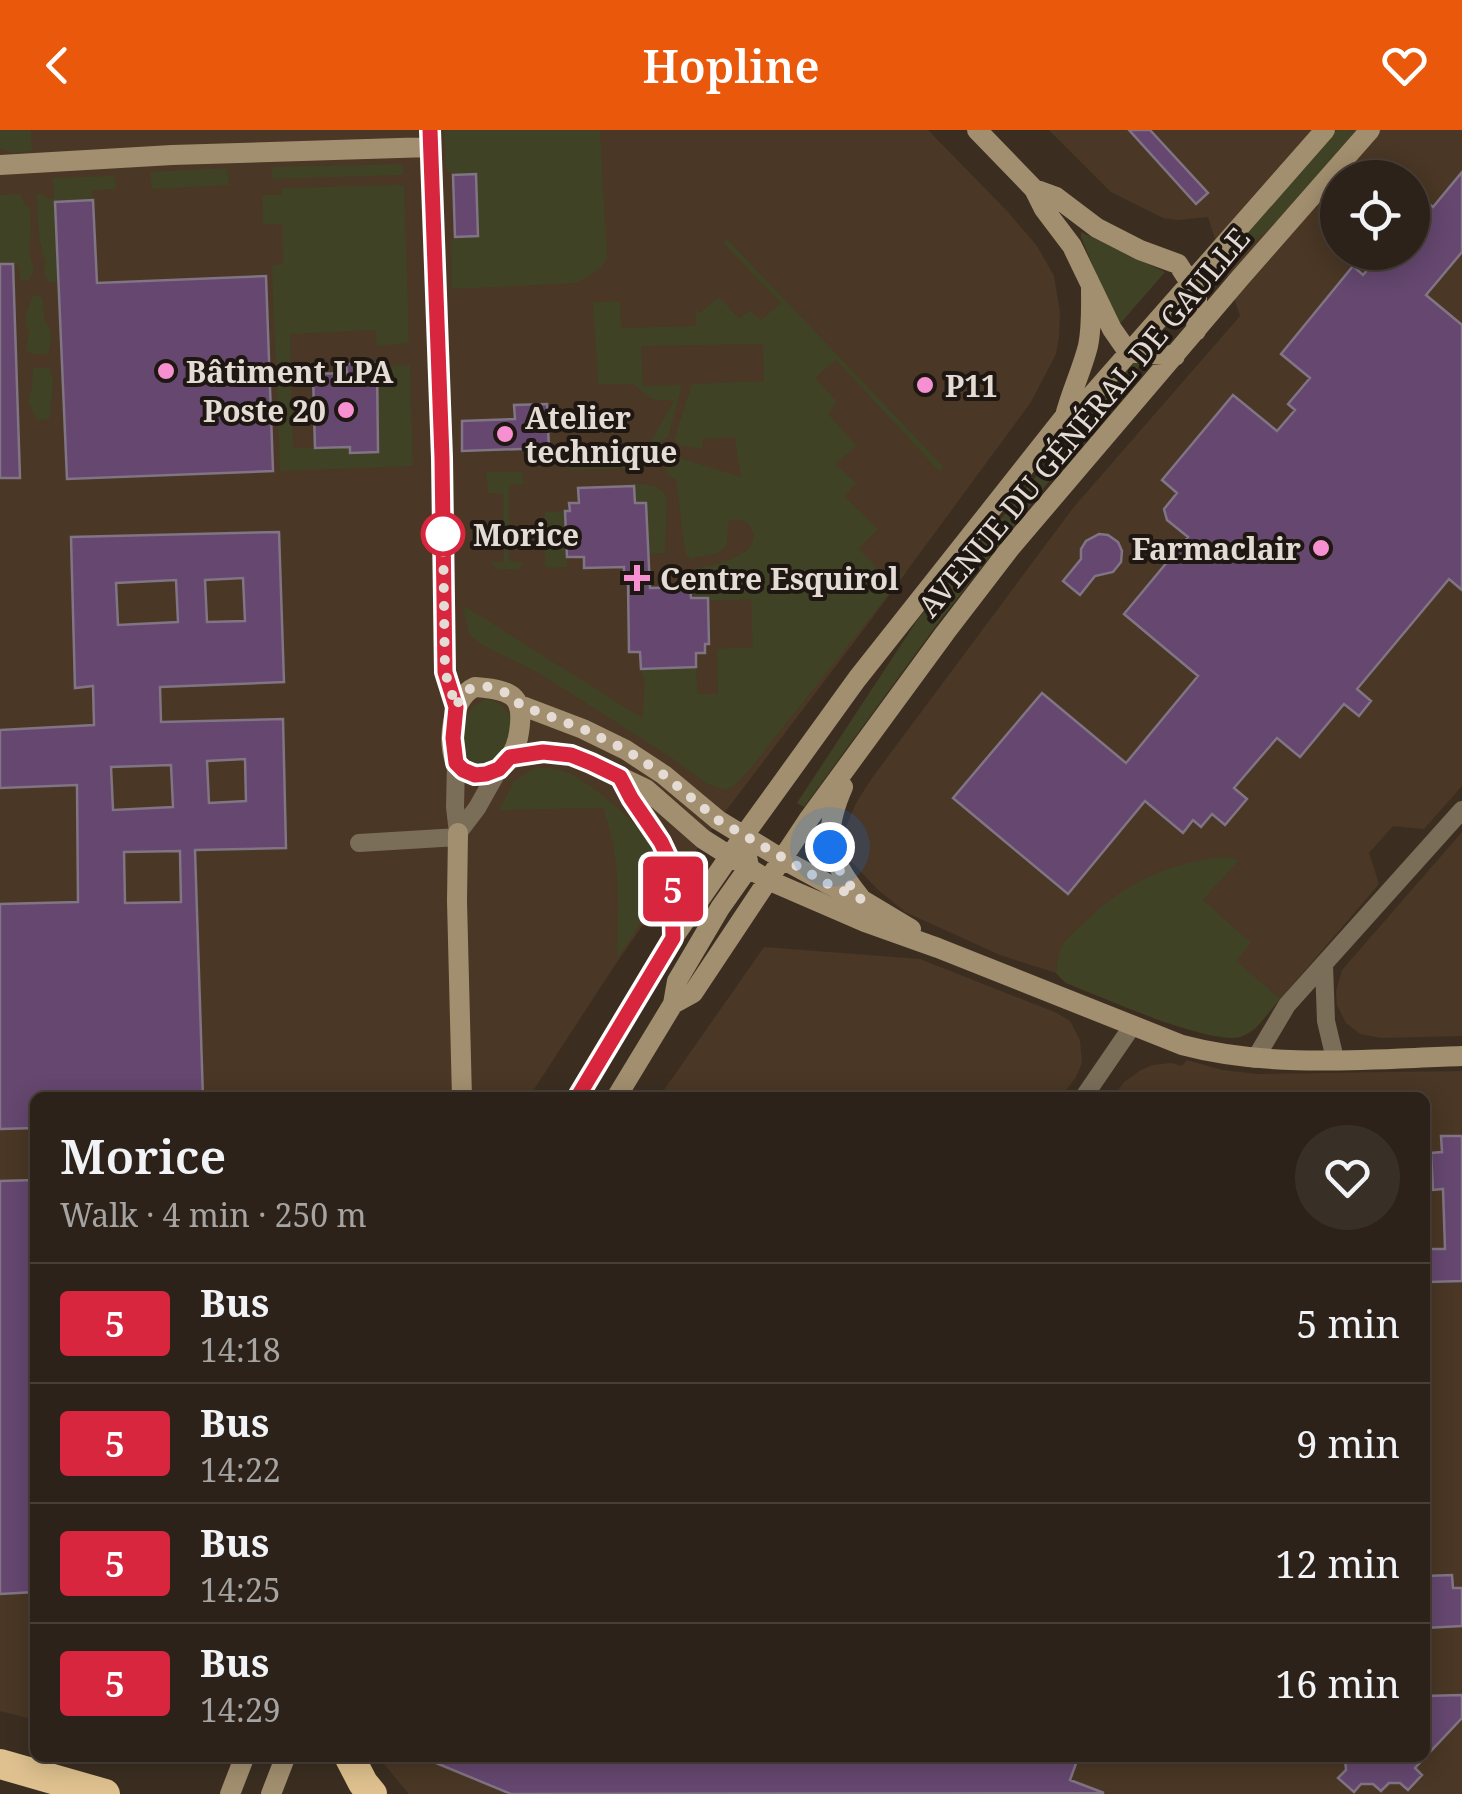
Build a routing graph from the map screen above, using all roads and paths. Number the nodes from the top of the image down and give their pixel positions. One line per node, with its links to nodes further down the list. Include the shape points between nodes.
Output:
1 (977, 130): 6 (main road)
2 (1325, 130): 7 (main road, AVENUE DU GÉNÉRAL DE GAULLE)
3 (1370, 130): 9 (main road, AVENUE DU GÉNÉRAL DE GAULLE)
4 (431, 138): 5 (main road); 14 (main road, via 445,672)
5 (0, 165)
6 (1034, 189): 7 (main road, via 1056,196 1096,228 1178,264); 8 (main road)
7 (1190, 282): 9 (main road); 10 (main road, AVENUE DU GÉNÉRAL DE GAULLE)
8 (1091, 286): 10 (main road); 12 (main road, via 1089,343)
9 (1196, 331): 11 (main road, AVENUE DU GÉNÉRAL DE GAULLE)
10 (1128, 352): 11 (main road); 12 (main road, AVENUE DU GÉNÉRAL DE GAULLE)
11 (1175, 356): 15 (main road, AVENUE DU GÉNÉRAL DE GAULLE, via 1011,547)
12 (1066, 416): 20 (main road, AVENUE DU GÉNÉRAL DE GAULLE, via 857,679)
13 (520, 705): 14 (main road, via 503,689 475,687); 17 (main road, via 516,748); 20 (main road, via 626,750)
14 (456, 707): 16 (main road)
15 (858, 754): 24 (main road, AVENUE DU GÉNÉRAL DE GAULLE); 27 (main road, via 834,808 830,837 834,861)
16 (456, 763): 17 (main road, via 475,775); 21 (street)
17 (505, 763): 18 (main road, via 552,752); 21 (street)
18 (620, 777): 23 (main road, via 646,789); 28 (main road, via 670,861)
19 (1462, 810): 30 (street)
20 (745, 834): 23 (main road, AVENUE DU GÉNÉRAL DE GAULLE); 24 (main road); 25 (main road)
21 (458, 835): 22 (street); 36 (main road)
22 (359, 843)
23 (730, 855): 25 (main road); 28 (main road, AVENUE DU GÉNÉRAL DE GAULLE)
24 (782, 858): 26 (main road, AVENUE DU GÉNÉRAL DE GAULLE); 27 (main road)
25 (748, 868): 26 (main road); 31 (main road, via 676,981)
26 (768, 880): 29 (main road); 31 (main road, AVENUE DU GÉNÉRAL DE GAULLE, via 692,993)
27 (861, 899): 29 (main road)
28 (673, 938): 37 (main road, AVENUE DU GÉNÉRAL DE GAULLE)
29 (938, 948): 32 (main road)
30 (1324, 965): 34 (street, via 1287,1004); 35 (street)
31 (673, 1004): 38 (main road)
32 (1133, 1025): 34 (main road, via 1182,1045); 39 (street)
33 (1462, 1056): 35 (main road)
34 (1256, 1059): 35 (main road)
35 (1335, 1059)
36 (462, 1092)
37 (581, 1092)
38 (620, 1092)
39 (1087, 1092)
40 (242, 1762): 44 (main road)
41 (283, 1762): 46 (main road)
42 (352, 1762): 47 (highway)
43 (0, 1764): 45 (highway)
44 (232, 1789)
45 (105, 1794)
46 (271, 1794)
47 (372, 1794)

